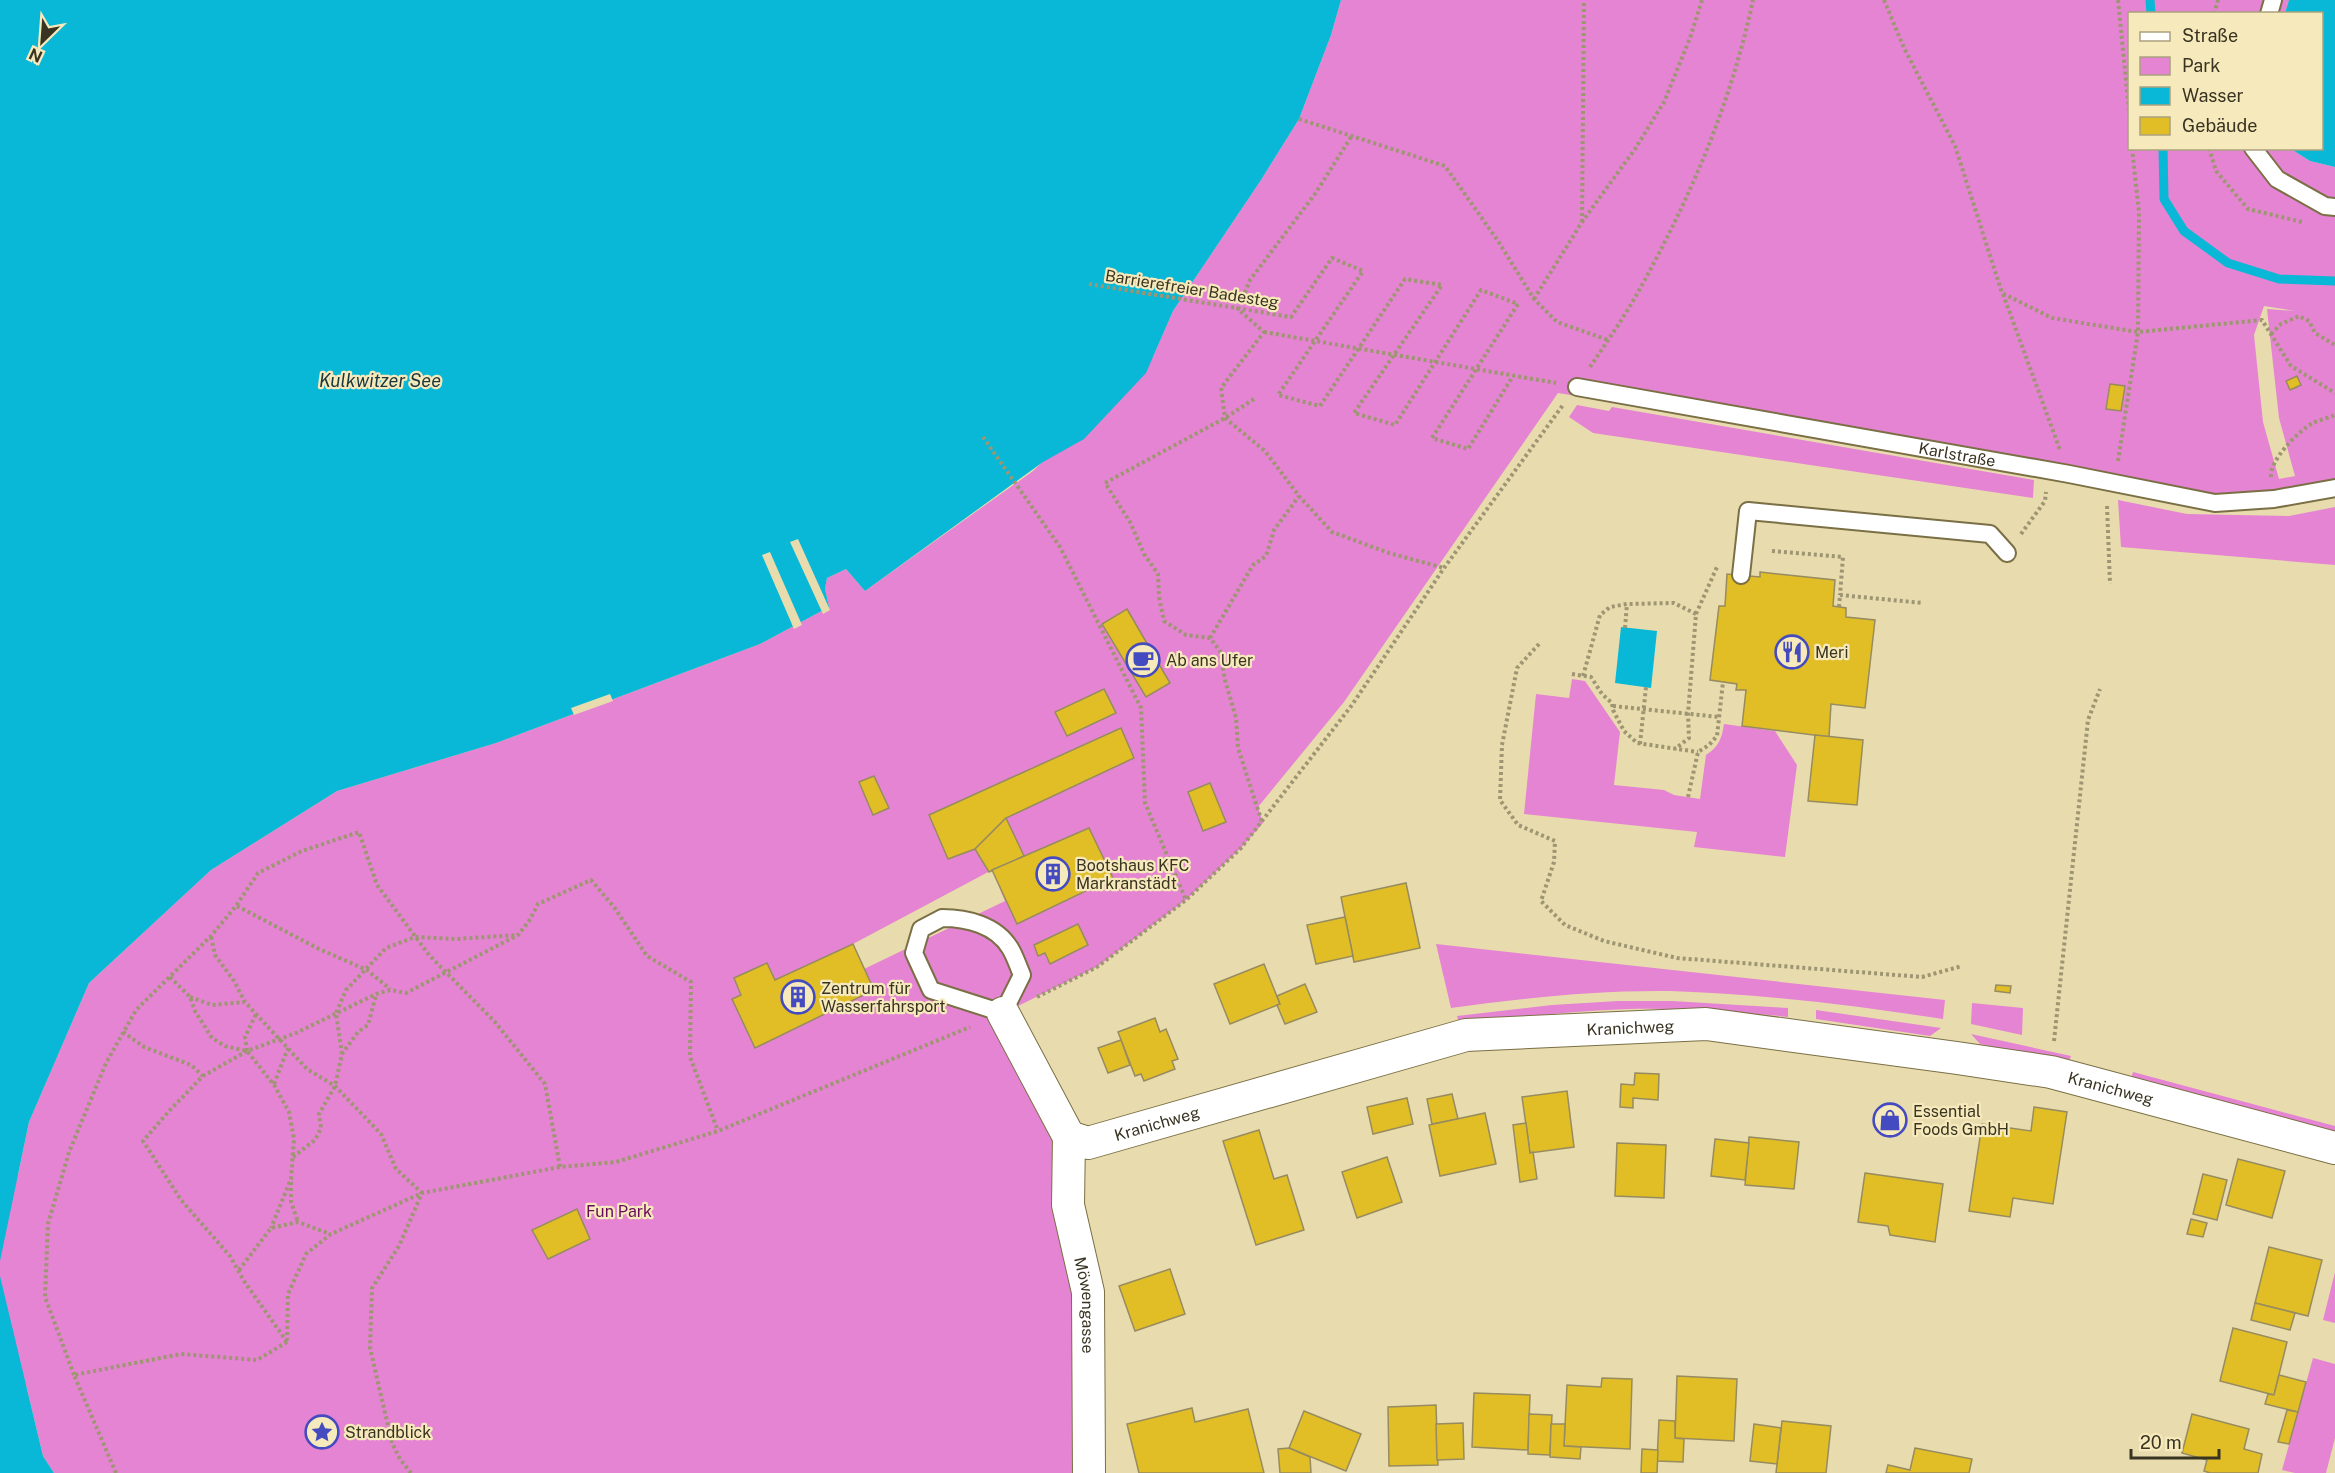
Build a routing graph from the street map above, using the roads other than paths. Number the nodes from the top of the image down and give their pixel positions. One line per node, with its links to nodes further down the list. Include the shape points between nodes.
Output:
1 (2255, 150): 2 (lane, via 2277,179 2325,206)
2 (2335, 207)
3 (1577, 387): 4 (lane, Karlstraße, via 2215,502 2274,499)
4 (2335, 488)
5 (2007, 553): 6 (lane, via 1990,534 1748,511)
6 (1741, 575)
7 (1004, 1013): 7 (lane, via 1022,975 1010,946 991,930 964,918 942,918 921,929 914,953 931,990); 8 (street)
8 (1069, 1137): 9 (street, Kranichweg, via 1088,1143 1466,1035 1706,1024 2051,1072); 10 (street, Möwengasse, via 1068,1205 1088,1292)
9 (2335, 1148)
10 (1089, 1473)

